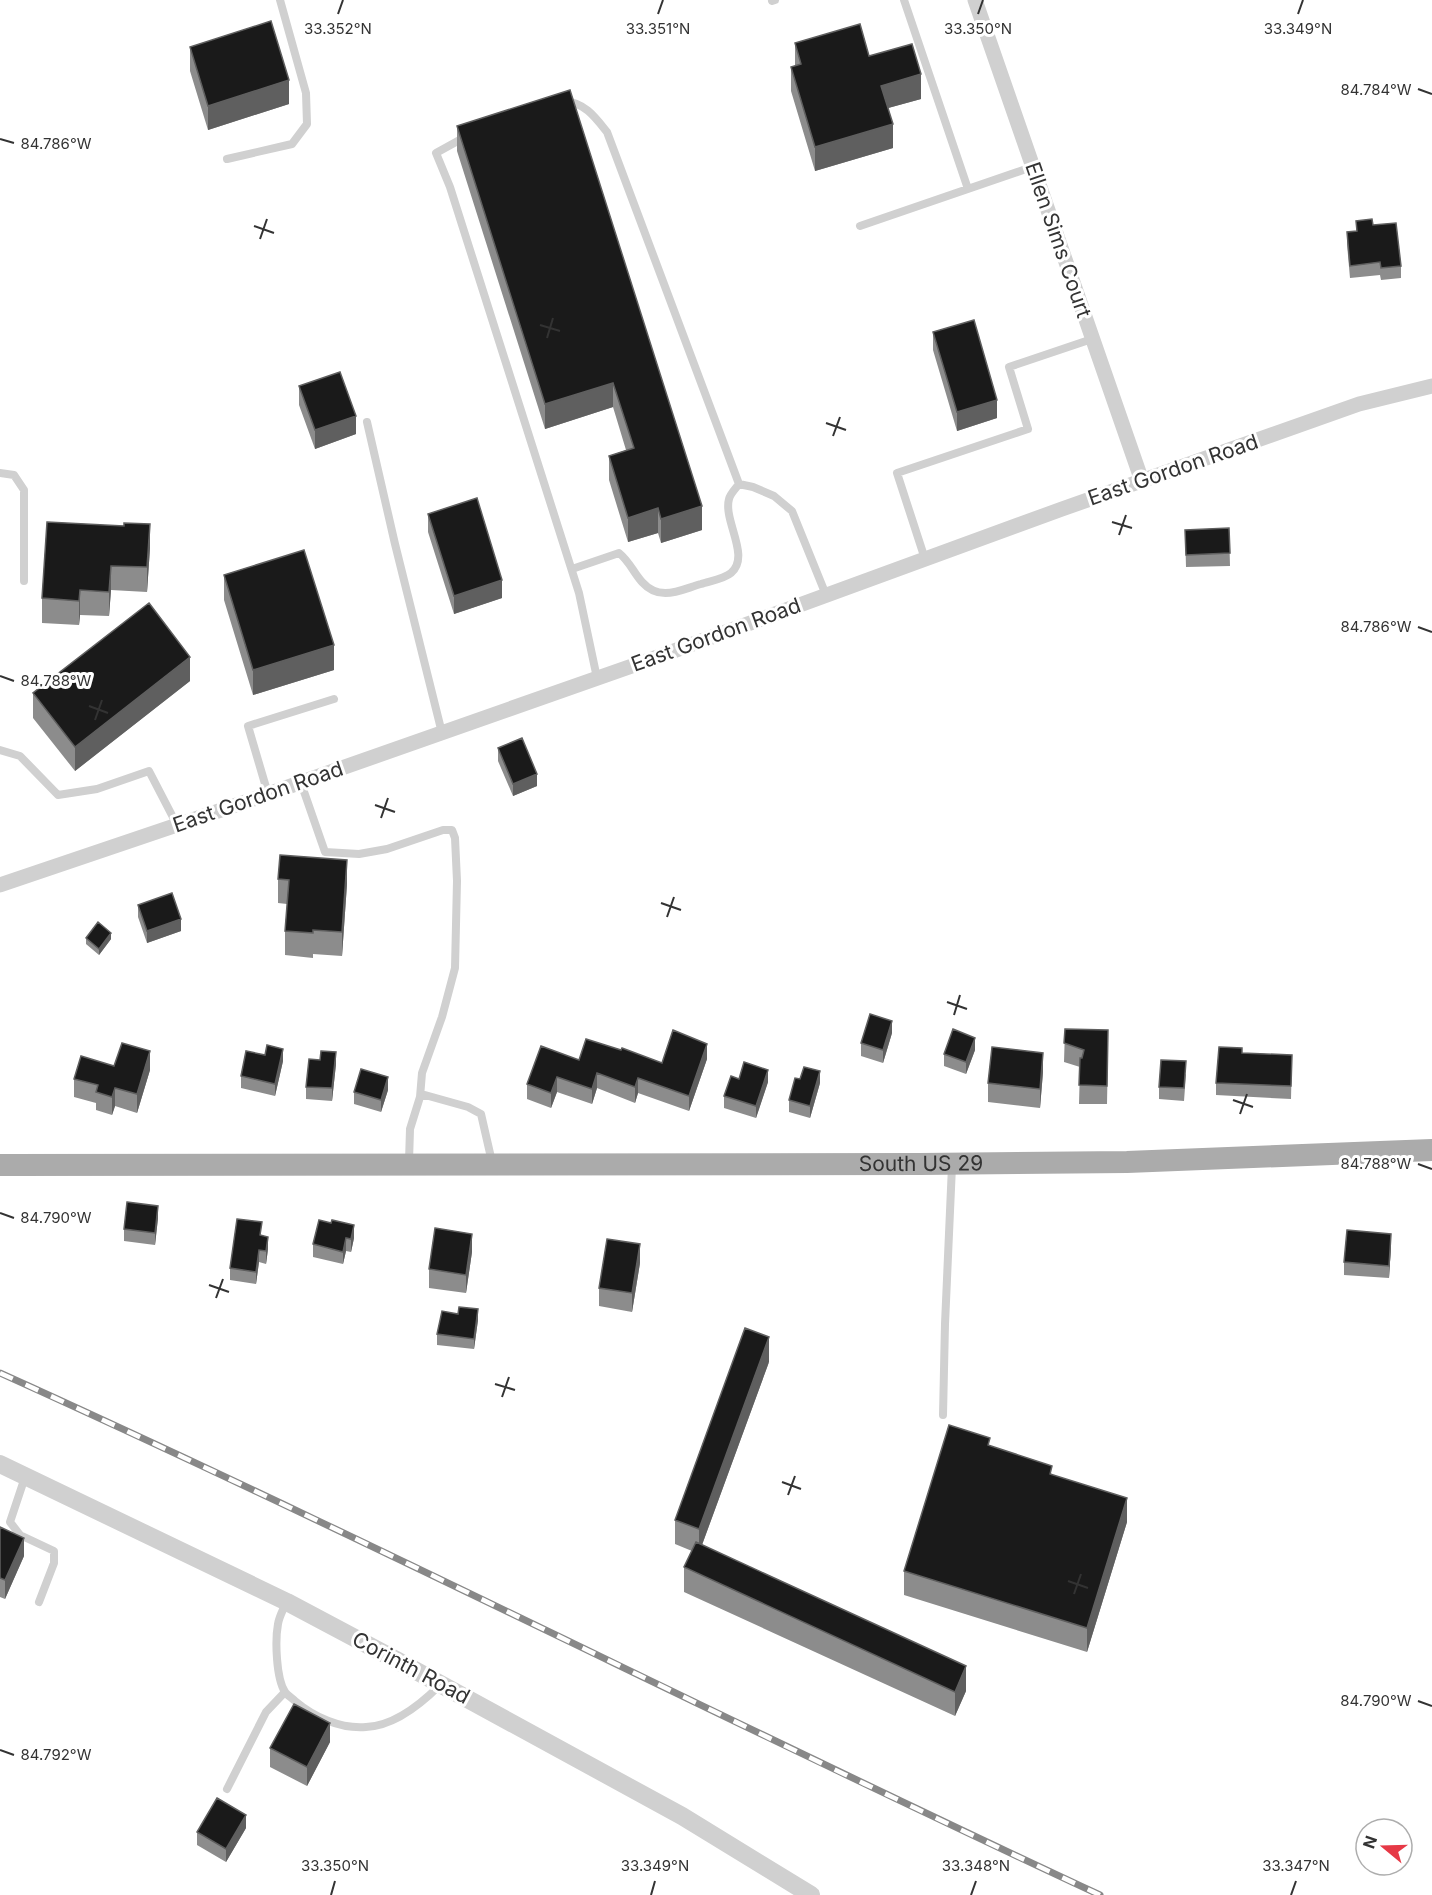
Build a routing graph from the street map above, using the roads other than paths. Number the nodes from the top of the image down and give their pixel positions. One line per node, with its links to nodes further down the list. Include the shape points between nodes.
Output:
1 (280, 0): 6 (lane, via 306,93 307,124 291,144)
2 (904, 0): 8 (lane)
3 (975, 0): 7 (street, Ellen Sims Court)
4 (555, 100): 15 (lane, via 574,102 592,112 607,132)
5 (470, 134): 17 (lane, via 436,153 450,186)
6 (227, 159)
7 (1032, 167): 8 (lane); 10 (street, Ellen Sims Court)
8 (968, 189): 9 (lane)
9 (860, 226)
10 (1092, 339): 14 (street, Ellen Sims Court); 16 (lane, via 1009,367 1028,429 897,473)
11 (1432, 386): 14 (street, East Gordon Road, via 1359,404)
12 (368, 422): 22 (lane)
13 (0, 473): 18 (lane, via 14,475 24,490)
14 (1142, 481): 16 (street, East Gordon Road)
15 (740, 484): 17 (lane, via 729,497 738,553 737,566 730,575 666,595 642,582 619,553); 19 (lane, via 774,496 792,511)
16 (925, 559): 19 (street, East Gordon Road)
17 (572, 569): 20 (lane)
18 (24, 581)
19 (826, 596): 20 (street, East Gordon Road)
20 (597, 678): 22 (street, East Gordon Road)
21 (334, 699): 25 (lane, via 248,726)
22 (442, 733): 24 (street, East Gordon Road)
23 (0, 750): 26 (lane, via 20,756 58,795 97,789 149,771)
24 (301, 783): 25 (street, East Gordon Road); 28 (lane, via 325,852 359,854 452,830 457,881 455,968 422,1073)
25 (268, 794): 26 (street, East Gordon Road)
26 (177, 825): 27 (street, East Gordon Road)
27 (0, 885)
28 (420, 1097): 30 (lane, via 410,1129); 31 (lane, via 425,1095 482,1114)
29 (1432, 1150): 32 (main road, South US 29, via 1127,1162)
30 (409, 1164): 31 (main road, South US 29); 33 (main road, South US 29)
31 (492, 1164): 32 (main road, South US 29)
32 (952, 1164): 34 (lane)
33 (0, 1165)
34 (943, 1415)
35 (0, 1464): 36 (street, Corinth Road)
36 (26, 1475): 37 (lane, via 10,1522 20,1535 54,1551 54,1563); 38 (street, Corinth Road)
37 (39, 1602)
38 (287, 1602): 39 (street, Corinth Road); 40 (lane, via 278,1623 276,1650)
39 (441, 1684): 40 (lane, via 421,1704 368,1727 329,1722); 42 (street, Corinth Road, via 682,1816)
40 (285, 1692): 41 (lane, via 266,1712)
41 (227, 1789)
42 (811, 1895)

